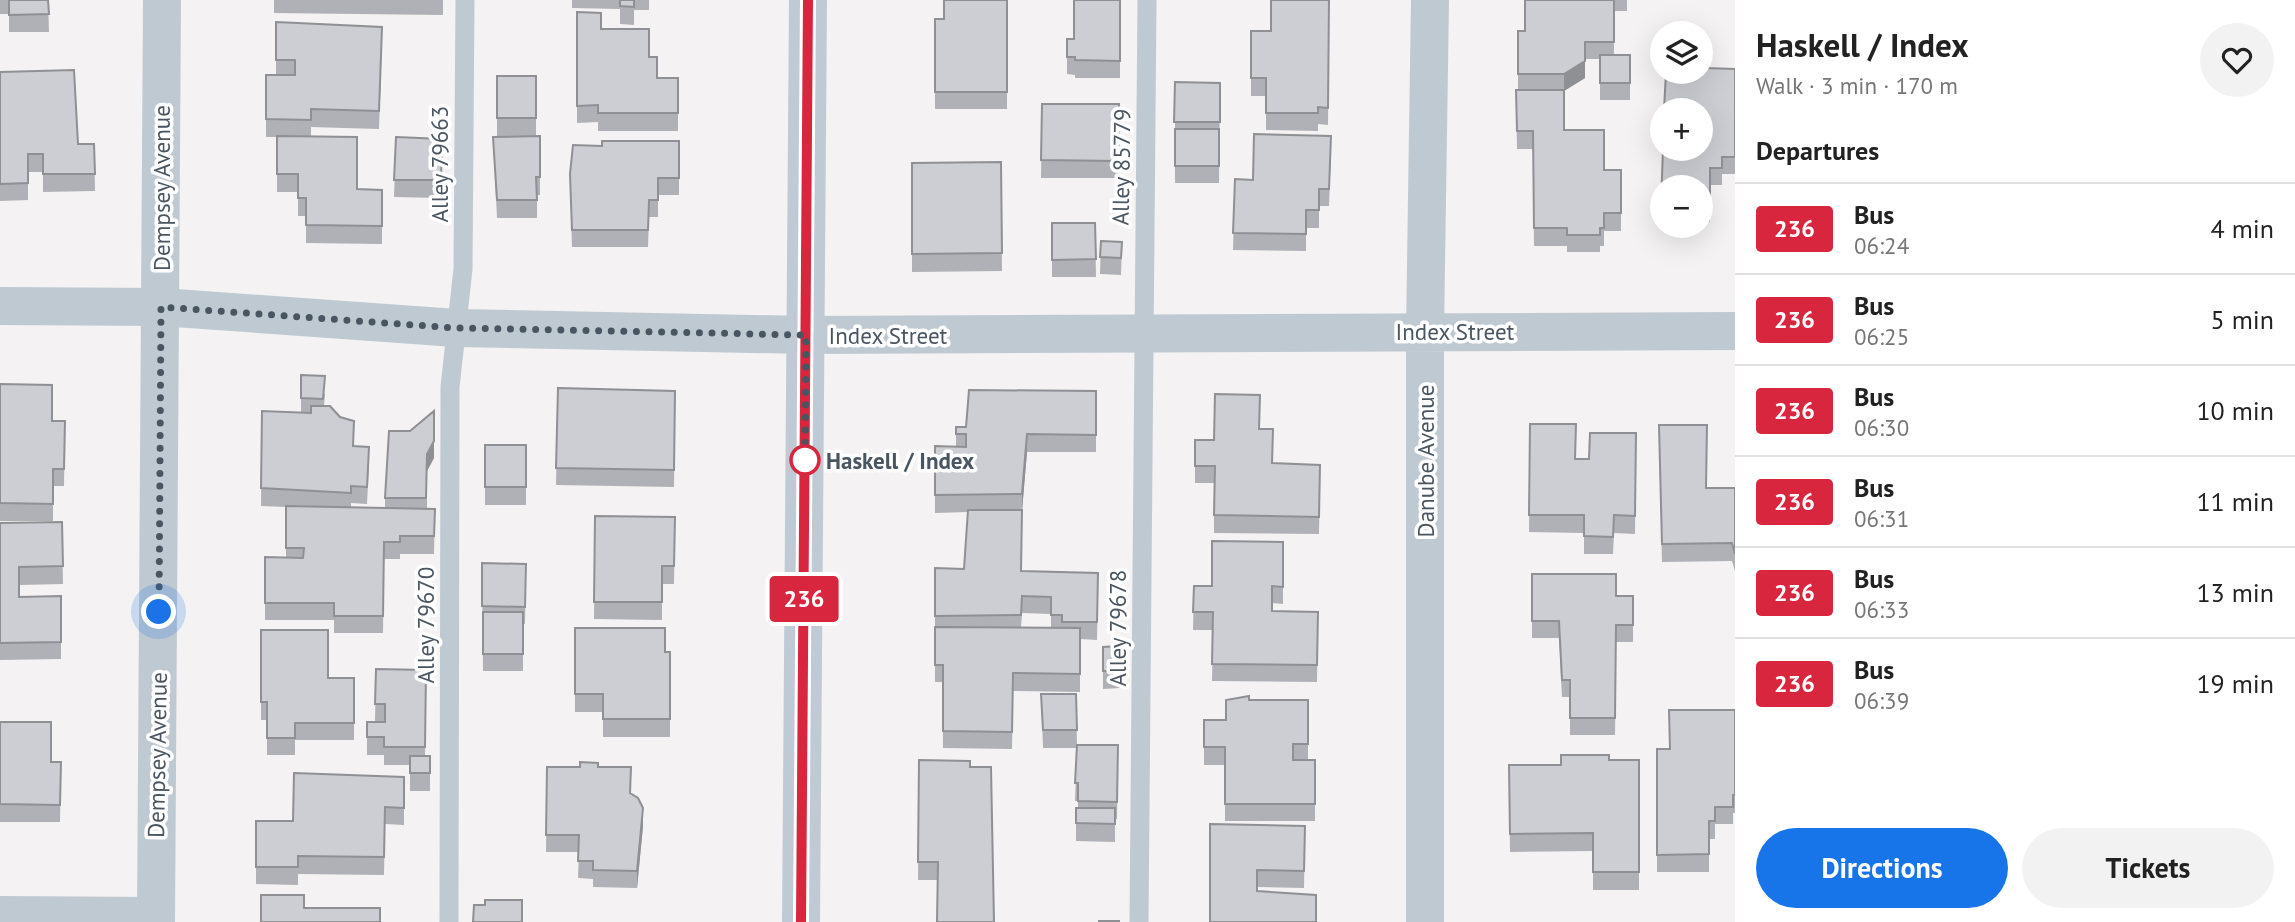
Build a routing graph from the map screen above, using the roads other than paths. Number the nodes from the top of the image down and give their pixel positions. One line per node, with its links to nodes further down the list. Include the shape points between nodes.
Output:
1 (162, 0): 7 (street, Dempsey Avenue)
2 (465, 0): 8 (lane, Alley 79663, via 463,269)
3 (808, 0): 11 (main road)
4 (1147, 0): 12 (lane, Alley 85779)
5 (1430, 0): 9 (street, Danube Avenue)
6 (0, 306): 7 (street, Index Street)
7 (161, 307): 8 (street, Index Street); 14 (street, Dempsey Avenue)
8 (456, 328): 11 (street, Index Street); 15 (lane, Alley 79670, via 450,387)
9 (1425, 331): 10 (street, Index Street); 12 (street, Index Street); 18 (street, Danube Avenue)
10 (1735, 331)
11 (806, 335): 12 (street, Index Street); 16 (main road)
12 (1143, 335): 17 (lane, Alley 79678)
13 (0, 915): 14 (street)
14 (156, 919)
15 (449, 922)
16 (801, 922)
17 (1139, 922)
18 (1425, 922)

